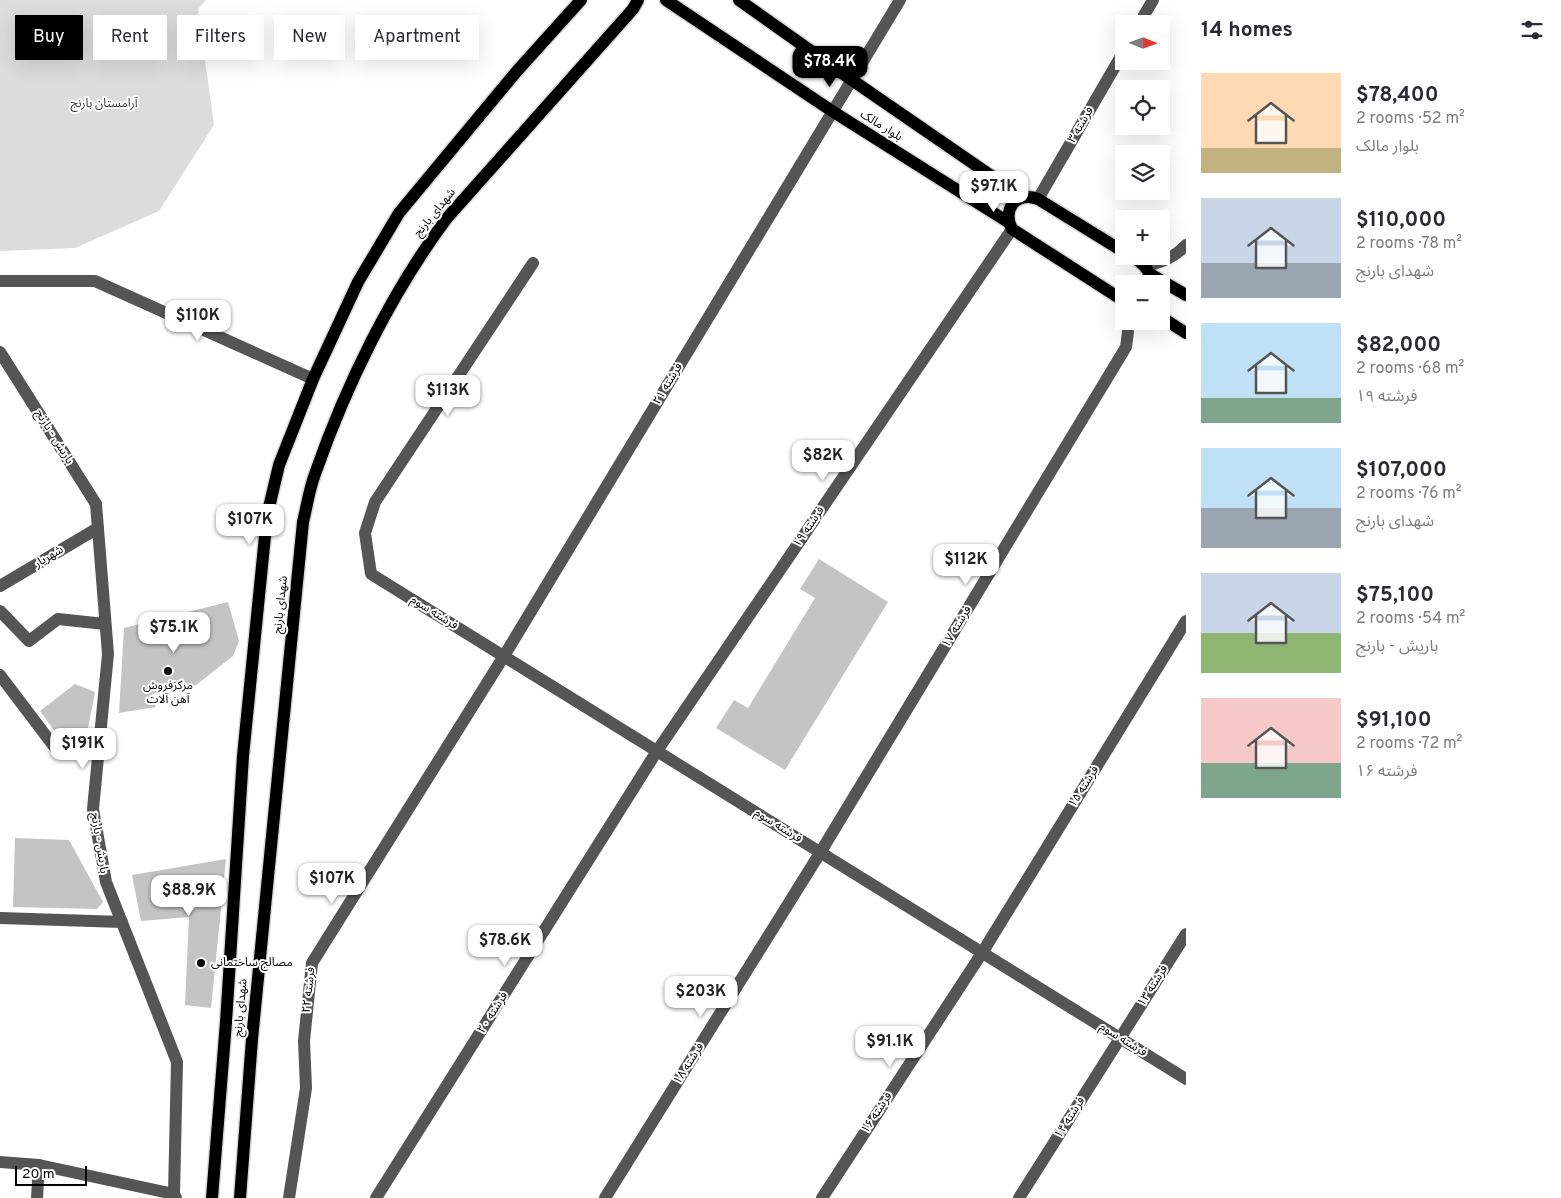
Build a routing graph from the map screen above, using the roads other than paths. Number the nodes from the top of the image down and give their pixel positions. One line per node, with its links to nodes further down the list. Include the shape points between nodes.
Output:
1 (581, 0): 27 (main road, شهدای بارنج, via 516,71 399,213 358,282)
2 (638, 0): 49 (main road, شهدای بارنج, via 422,252 346,394 314,476 303,522 252,1039)
3 (666, 0): 10 (main road, بلوار مالک)
4 (739, 0): 9 (main road, بلوار مالک)
5 (900, 0): 9 (street, ۲۱ فرشته)
6 (1153, 0): 7 (street)
7 (1144, 15)
8 (1115, 66): 12 (street, فرشته ۳)
9 (852, 80): 10 (street, ۲۱ فرشته); 11 (main road, بلوار مالک)
10 (832, 112): 13 (main road, بلوار مالک); 33 (street, ۲۱ فرشته)
11 (1022, 197): 12 (main road); 13 (main road, via 1010,207)
12 (1038, 199): 15 (main road)
13 (1010, 226): 22 (main road, بلوار مالک); 36 (street, ۱۹ فرشته)
14 (1186, 245): 18 (street)
15 (1115, 246)
16 (533, 263): 33 (street, فرشته سوم, via 375,502 365,533 371,574)
17 (1140, 265): 18 (main road)
18 (1149, 275)
19 (0, 281): 27 (street, via 94,280)
20 (1170, 286): 21 (main road)
21 (1186, 295)
22 (1115, 298)
23 (1170, 323): 25 (main road)
24 (1128, 330): 37 (street, ۱۷ فرشته, via 1126,347)
25 (1186, 333)
26 (0, 352): 28 (street, باریش - بارنج, via 96,504)
27 (313, 379): 48 (main road, شهدای بارنج, via 279,465 267,516 243,756)
28 (98, 528): 29 (street, شهریار); 32 (street, باریش - بارنج)
29 (0, 586)
30 (0, 611): 32 (street, via 29,641 58,619)
31 (1186, 621): 41 (street, ۱۵ فرشته)
32 (106, 624): 35 (street, باریش - بارنج, via 108,654)
33 (504, 656): 36 (street, فرشته سوم); 50 (street, ۲۲ فرشته, via 312,963 304,1041 306,1088)
34 (0, 675): 35 (street, via 59,753)
35 (98, 750): 39 (street, باریش - بارنج, via 93,809 106,882)
36 (657, 751): 37 (street, فرشته سوم); 51 (street, ۲۰ فرشته)
37 (820, 853): 41 (street, فرشته سوم); 52 (street, ۱۸ فرشته)
38 (0, 918): 39 (street)
39 (122, 922): 46 (street, باریش - بارنج, via 177,1062)
40 (1186, 934): 42 (street, ۱۳ فرشته)
41 (982, 953): 42 (street, فرشته سوم); 53 (street, ۱۶ فرشته)
42 (1120, 1038): 43 (street, فرشته سوم); 54 (street, ۱۴ فرشته)
43 (1186, 1079)
44 (0, 1162): 45 (street)
45 (39, 1165): 46 (street); 47 (street)
46 (175, 1196)
47 (37, 1198)
48 (212, 1198)
49 (240, 1198)
50 (289, 1198)
51 (376, 1198)
52 (605, 1198)
53 (822, 1198)
54 (1019, 1198)

